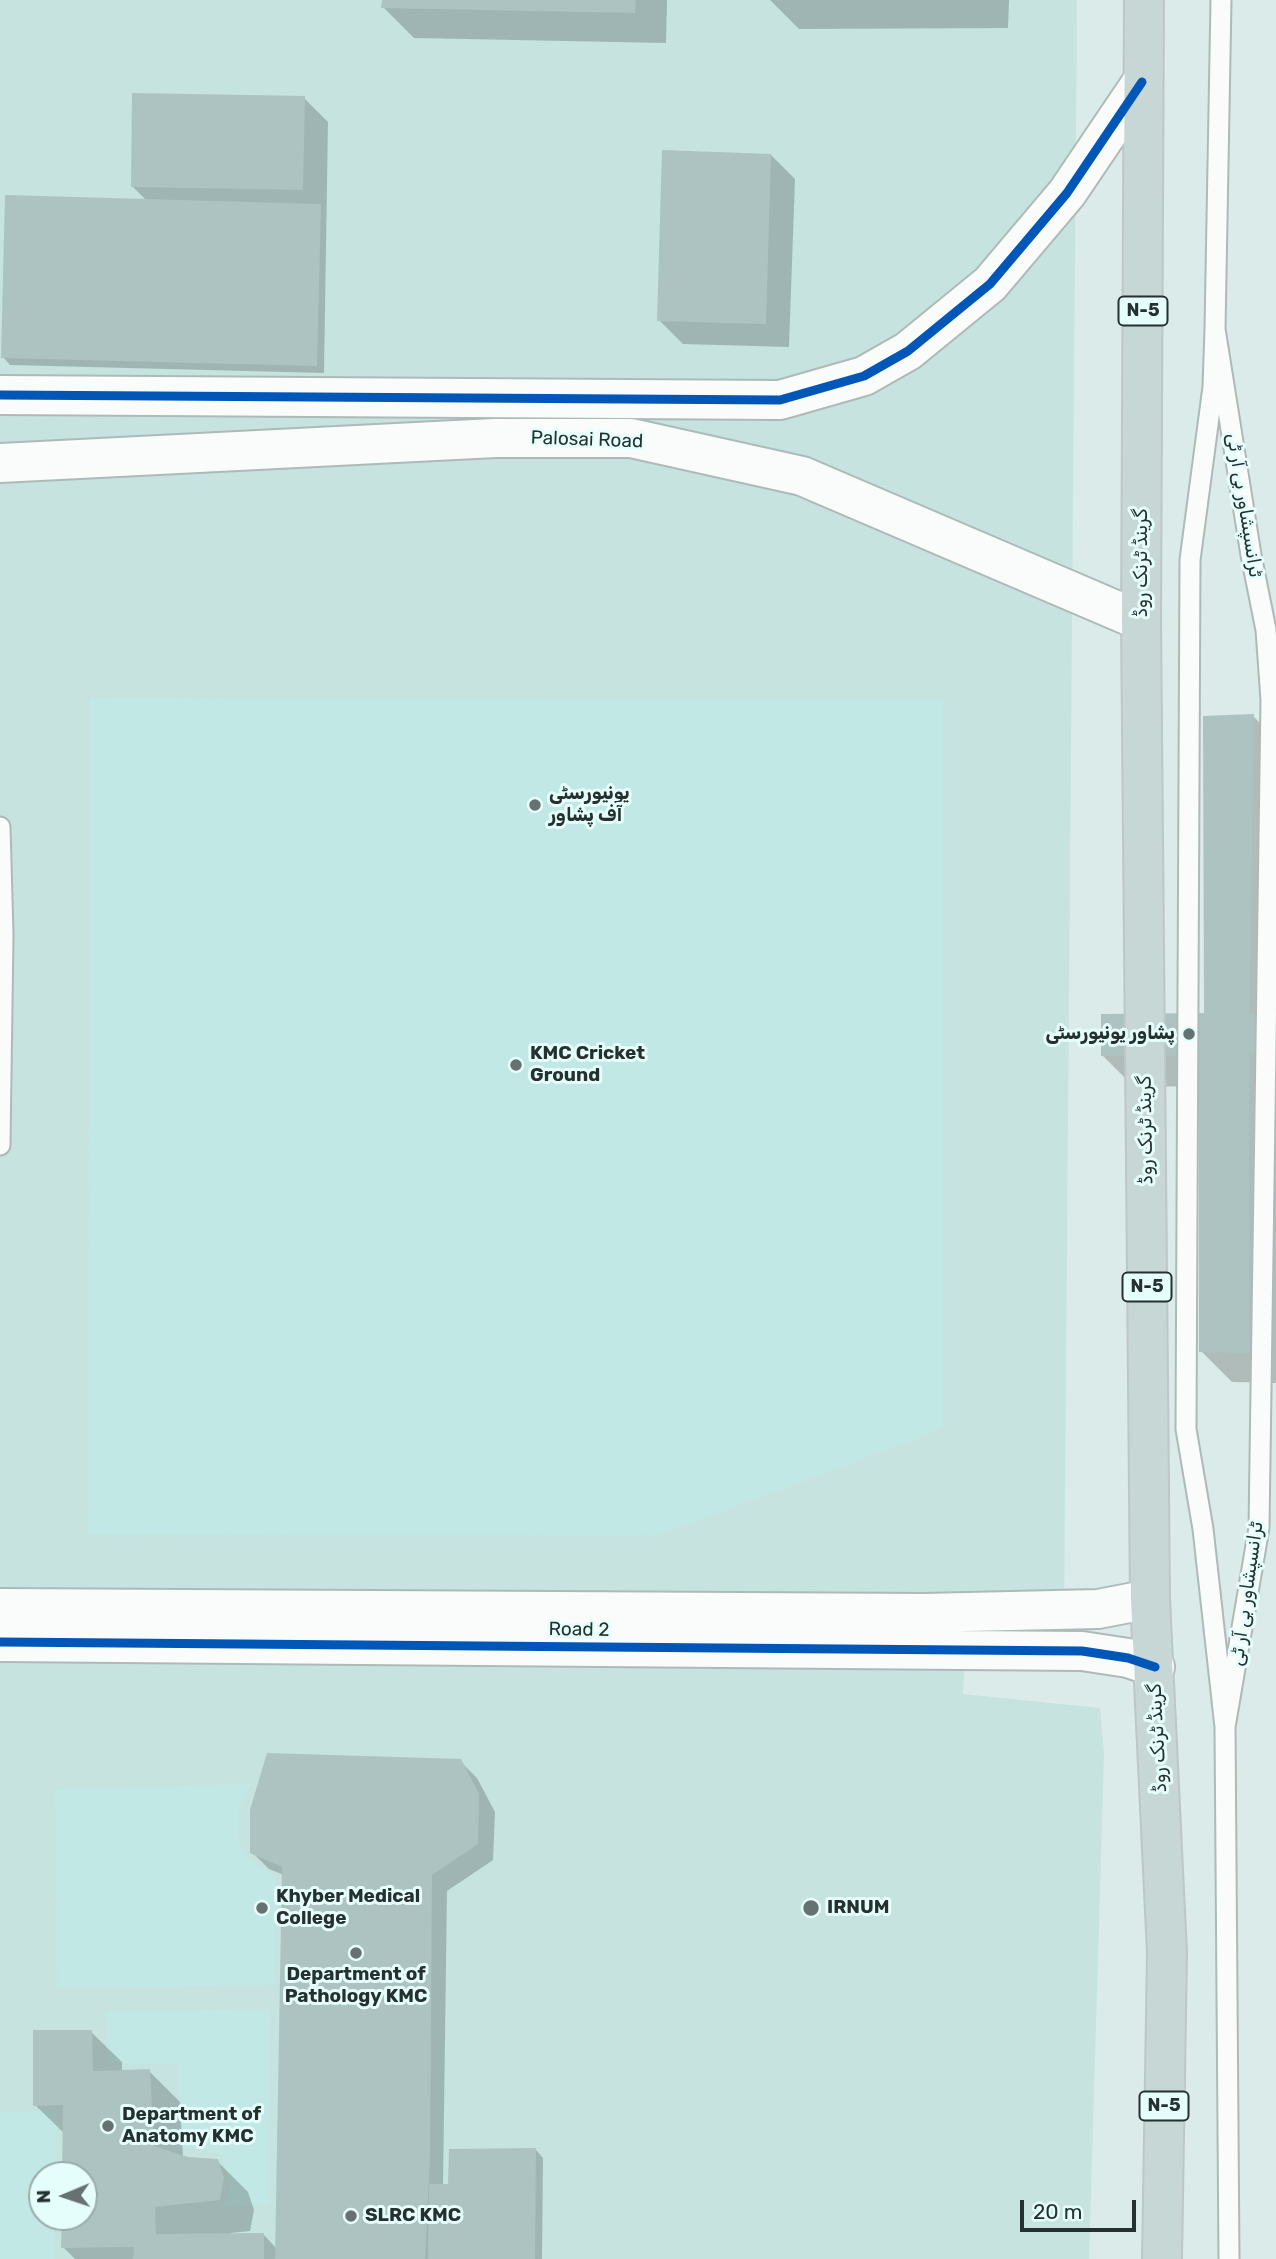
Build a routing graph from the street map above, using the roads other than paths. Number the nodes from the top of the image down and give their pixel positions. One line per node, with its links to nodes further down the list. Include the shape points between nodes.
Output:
1 (1144, 0): 3 (highway, گرینڈ ٹرنک روڈ / N-5)
2 (1221, 0): 4 (lane, ٹرانسپشاور بی آر ٹی)
3 (1142, 82): 6 (street, via 1067,192 990,284 908,351 864,376 780,400); 9 (highway, گرینڈ ٹرنک روڈ / N-5)
4 (1215, 329): 17 (lane, ٹرانسپشاور بی آر ٹی, via 1213,387 1190,560 1186,1429 1203,1529); 17 (lane, ٹرانسپشاور بی آر ٹی, via 1266,630 1271,699 1259,1528)
5 (0, 395): 6 (street)
6 (495, 396): 7 (street)
7 (495, 438): 8 (street, Palosai Road); 9 (street, Palosai Road, via 631,438 802,476)
8 (0, 463)
9 (1141, 621): 13 (highway, گرینڈ ٹرنک روڈ / N-5)
10 (0, 827): 11 (lane)
11 (1, 934): 12 (lane)
12 (0, 1145)
13 (1150, 1599): 14 (street, Road 2, via 1098,1609 924,1613); 16 (highway, گرینڈ ٹرنک روڈ / N-5)
14 (0, 1608)
15 (0, 1642): 16 (street, Road 2, via 1082,1651)
16 (1155, 1667): 18 (highway, گرینڈ ٹرنک روڈ / N-5, via 1167,1953)
17 (1225, 1727): 19 (lane, ٹرانسپشاور بی آر ٹی)
18 (1161, 2259)
19 (1229, 2259)

